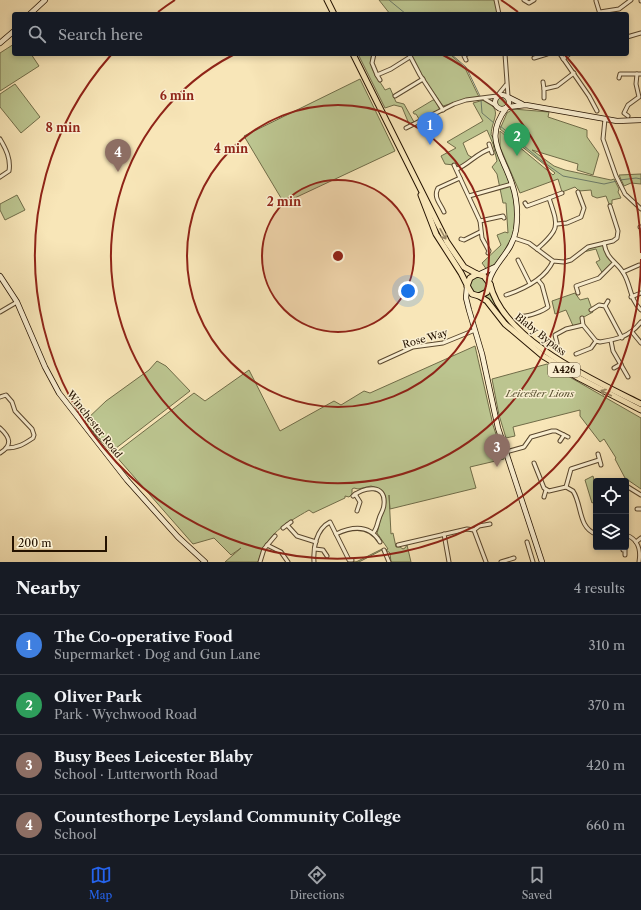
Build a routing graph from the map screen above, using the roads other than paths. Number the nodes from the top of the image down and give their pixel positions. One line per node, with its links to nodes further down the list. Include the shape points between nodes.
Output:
1 (45, 0): 8 (street)
2 (327, 0): 9 (main road)
3 (496, 0): 10 (street)
4 (524, 0): 5 (street, via 529,3)
5 (534, 0)
6 (631, 0): 12 (street, via 619,8)
7 (596, 1): 11 (street)
8 (32, 12)
9 (333, 12)
10 (499, 12)
11 (600, 12)
12 (604, 12)
13 (12, 32): 16 (street)
14 (641, 33): 15 (street)
15 (629, 36)
16 (0, 43)
17 (354, 56): 67 (main road)
18 (374, 56): 33 (street, via 372,62)
19 (410, 56): 33 (street); 35 (street)
20 (506, 56): 38 (street)
21 (542, 56): 26 (street)
22 (561, 56): 28 (street)
23 (567, 56): 28 (street)
24 (459, 57): 25 (street)
25 (466, 57)
26 (539, 57): 27 (street); 29 (street)
27 (534, 58)
28 (563, 59): 30 (street)
29 (540, 62)
30 (574, 73): 39 (street, via 557,86); 49 (street)
31 (637, 74): 32 (street); 34 (street, via 620,74); 43 (street, via 636,84)
32 (641, 74)
33 (377, 75): 36 (street)
34 (619, 78)
35 (424, 79): 40 (street); 50 (street)
36 (380, 80)
37 (543, 82): 39 (street)
38 (506, 85): 41 (street); 42 (street)
39 (544, 89): 45 (street)
40 (395, 96)
41 (497, 96): 42 (street, via 504,94); 44 (street); 46 (street, via 494,100)
42 (508, 97): 47 (street); 48 (street)
43 (640, 97): 53 (street, via 628,105 624,113)
44 (484, 98): 46 (street); 50 (street, via 466,100)
45 (544, 98)
46 (497, 106): 48 (street, via 504,109); 56 (street)
47 (526, 106): 48 (street); 54 (street)
48 (508, 107): 56 (street)
49 (595, 107): 51 (street); 52 (street)
50 (443, 110): 57 (street)
51 (589, 110)
52 (597, 112)
53 (628, 116)
54 (605, 119): 55 (street); 73 (street, via 604,144 617,179 625,194)
55 (641, 120)
56 (497, 121): 66 (street, via 496,144)
57 (406, 128)
58 (0, 139): 64 (street, via 10,163 9,171)
59 (489, 144): 60 (street)
60 (490, 149): 61 (street); 63 (street, via 479,153)
61 (492, 153)
62 (454, 165): 63 (street)
63 (457, 169): 65 (street)
64 (0, 177)
65 (460, 178): 70 (street); 75 (street, via 438,188 435,193 444,207)
66 (512, 184): 70 (street); 80 (street, via 516,210)
67 (420, 188): 91 (main road, one-way to 91, via 437,224 460,262 467,270); 97 (main road, via 433,229)
68 (562, 193): 71 (street)
69 (583, 193): 78 (street, via 578,193 584,208 581,217)
70 (469, 196): 77 (street)
71 (549, 198): 72 (street); 78 (street)
72 (526, 206)
73 (641, 209)
74 (610, 210): 82 (street, via 618,234 613,241)
75 (444, 212)
76 (503, 216): 77 (street)
77 (480, 222): 79 (street)
78 (557, 224): 83 (street, via 553,234)
79 (480, 232): 81 (street); 84 (street)
80 (514, 238): 83 (street, via 524,240); 89 (street, via 505,257)
81 (461, 239)
82 (604, 243): 86 (street, via 588,247 571,260); 87 (street, via 606,254)
83 (537, 249): 86 (street)
84 (489, 251)
85 (518, 260): 96 (street)
86 (553, 261): 93 (street, via 548,271)
87 (614, 263): 90 (street); 98 (street, via 599,278)
88 (639, 265): 90 (street)
89 (496, 266): 91 (street); 95 (street)
90 (623, 272): 103 (street)
91 (479, 274): 95 (main road); 97 (main road, via 470,278)
92 (0, 276): 105 (street, Winchester Road)
93 (538, 280): 96 (street); 111 (street, via 550,306 526,318)
94 (574, 282): 98 (street)
95 (489, 283): 102 (main road, via 487,292); 132 (main road, Blaby Bypass / A426, via 502,312 537,344 575,370)
96 (530, 284): 101 (street, via 522,290)
97 (467, 286): 102 (main road, via 472,294); 106 (street)
98 (576, 286): 99 (street)
99 (578, 293)
100 (641, 293): 103 (street)
101 (506, 295)
102 (478, 296): 106 (street, via 471,298); 133 (main road, Blaby Bypass / A426, one-way to 102, via 587,383 543,356 505,324 487,301)
103 (631, 297): 109 (street)
104 (608, 301): 107 (street)
105 (16, 302): 110 (street); 181 (street, Winchester Road, via 45,367 59,393 80,422 156,514)
106 (468, 304): 115 (street)
107 (605, 306): 108 (street); 119 (street)
108 (591, 310)
109 (641, 310)
110 (0, 312)
111 (521, 316)
112 (582, 318): 114 (street)
113 (641, 322): 116 (street)
114 (583, 325): 117 (street); 121 (street)
115 (475, 330): 127 (street, Rose Way, via 443,343 413,347); 139 (street)
116 (632, 332): 119 (street); 123 (street)
117 (555, 335): 118 (street); 122 (street)
118 (550, 336)
119 (622, 338): 120 (street)
120 (611, 340): 121 (street); 128 (street, via 613,351)
121 (596, 341): 124 (street, via 591,348)
122 (558, 343)
123 (641, 343)
124 (581, 353): 125 (street); 126 (street)
125 (576, 354)
126 (583, 358)
127 (380, 362)
128 (621, 364): 129 (street); 130 (street)
129 (614, 368)
130 (628, 377)
131 (0, 396): 138 (street, via 6,395 15,411 32,428 34,435 23,445)
132 (641, 404)
133 (641, 410)
134 (0, 428): 138 (street, via 8,435)
135 (564, 435): 136 (street); 137 (street); 139 (street, via 556,431 534,436 524,447)
136 (568, 437)
137 (560, 441)
138 (6, 448): 140 (street)
139 (506, 452): 190 (street)
140 (0, 453)
141 (598, 454): 142 (street)
142 (599, 460): 144 (street); 145 (street, via 572,469)
143 (534, 463): 148 (street, via 542,486)
144 (601, 465)
145 (566, 487): 148 (street); 160 (street, via 575,494 587,528)
146 (629, 488): 150 (street)
147 (353, 489): 149 (street)
148 (546, 490): 151 (street)
149 (355, 494): 154 (street, via 360,502); 161 (street, via 371,488 382,495 384,508)
150 (641, 495)
151 (544, 497)
152 (637, 508): 153 (street)
153 (641, 509)
154 (357, 511)
155 (291, 522): 156 (street)
156 (287, 525): 158 (street); 167 (street, via 297,536)
157 (488, 526): 159 (street, via 479,526)
158 (283, 528)
159 (474, 530): 163 (street); 187 (street)
160 (593, 532)
161 (373, 533): 162 (street, via 359,527); 168 (street)
162 (336, 534): 167 (street, via 330,522 321,529); 179 (street)
163 (444, 534): 172 (street, via 403,546); 186 (street)
164 (274, 536): 171 (street)
165 (629, 537): 170 (street)
166 (641, 538): 170 (street)
167 (316, 542): 173 (street)
168 (380, 542)
169 (527, 542): 189 (street)
170 (636, 542): 191 (street, via 640,552)
171 (267, 545): 182 (street); 183 (street, via 281,552)
172 (398, 545)
173 (315, 548): 177 (street, via 324,550); 184 (street)
174 (384, 550): 185 (street)
175 (625, 550): 176 (street)
176 (625, 555)
177 (327, 556)
178 (514, 558): 180 (street)
179 (352, 560)
180 (511, 561): 188 (street)
181 (205, 562)
182 (260, 562)
183 (288, 562)
184 (314, 562)
185 (389, 562)
186 (449, 562)
187 (486, 562)
188 (501, 562)
189 (533, 562)
190 (542, 562)
191 (639, 562)

